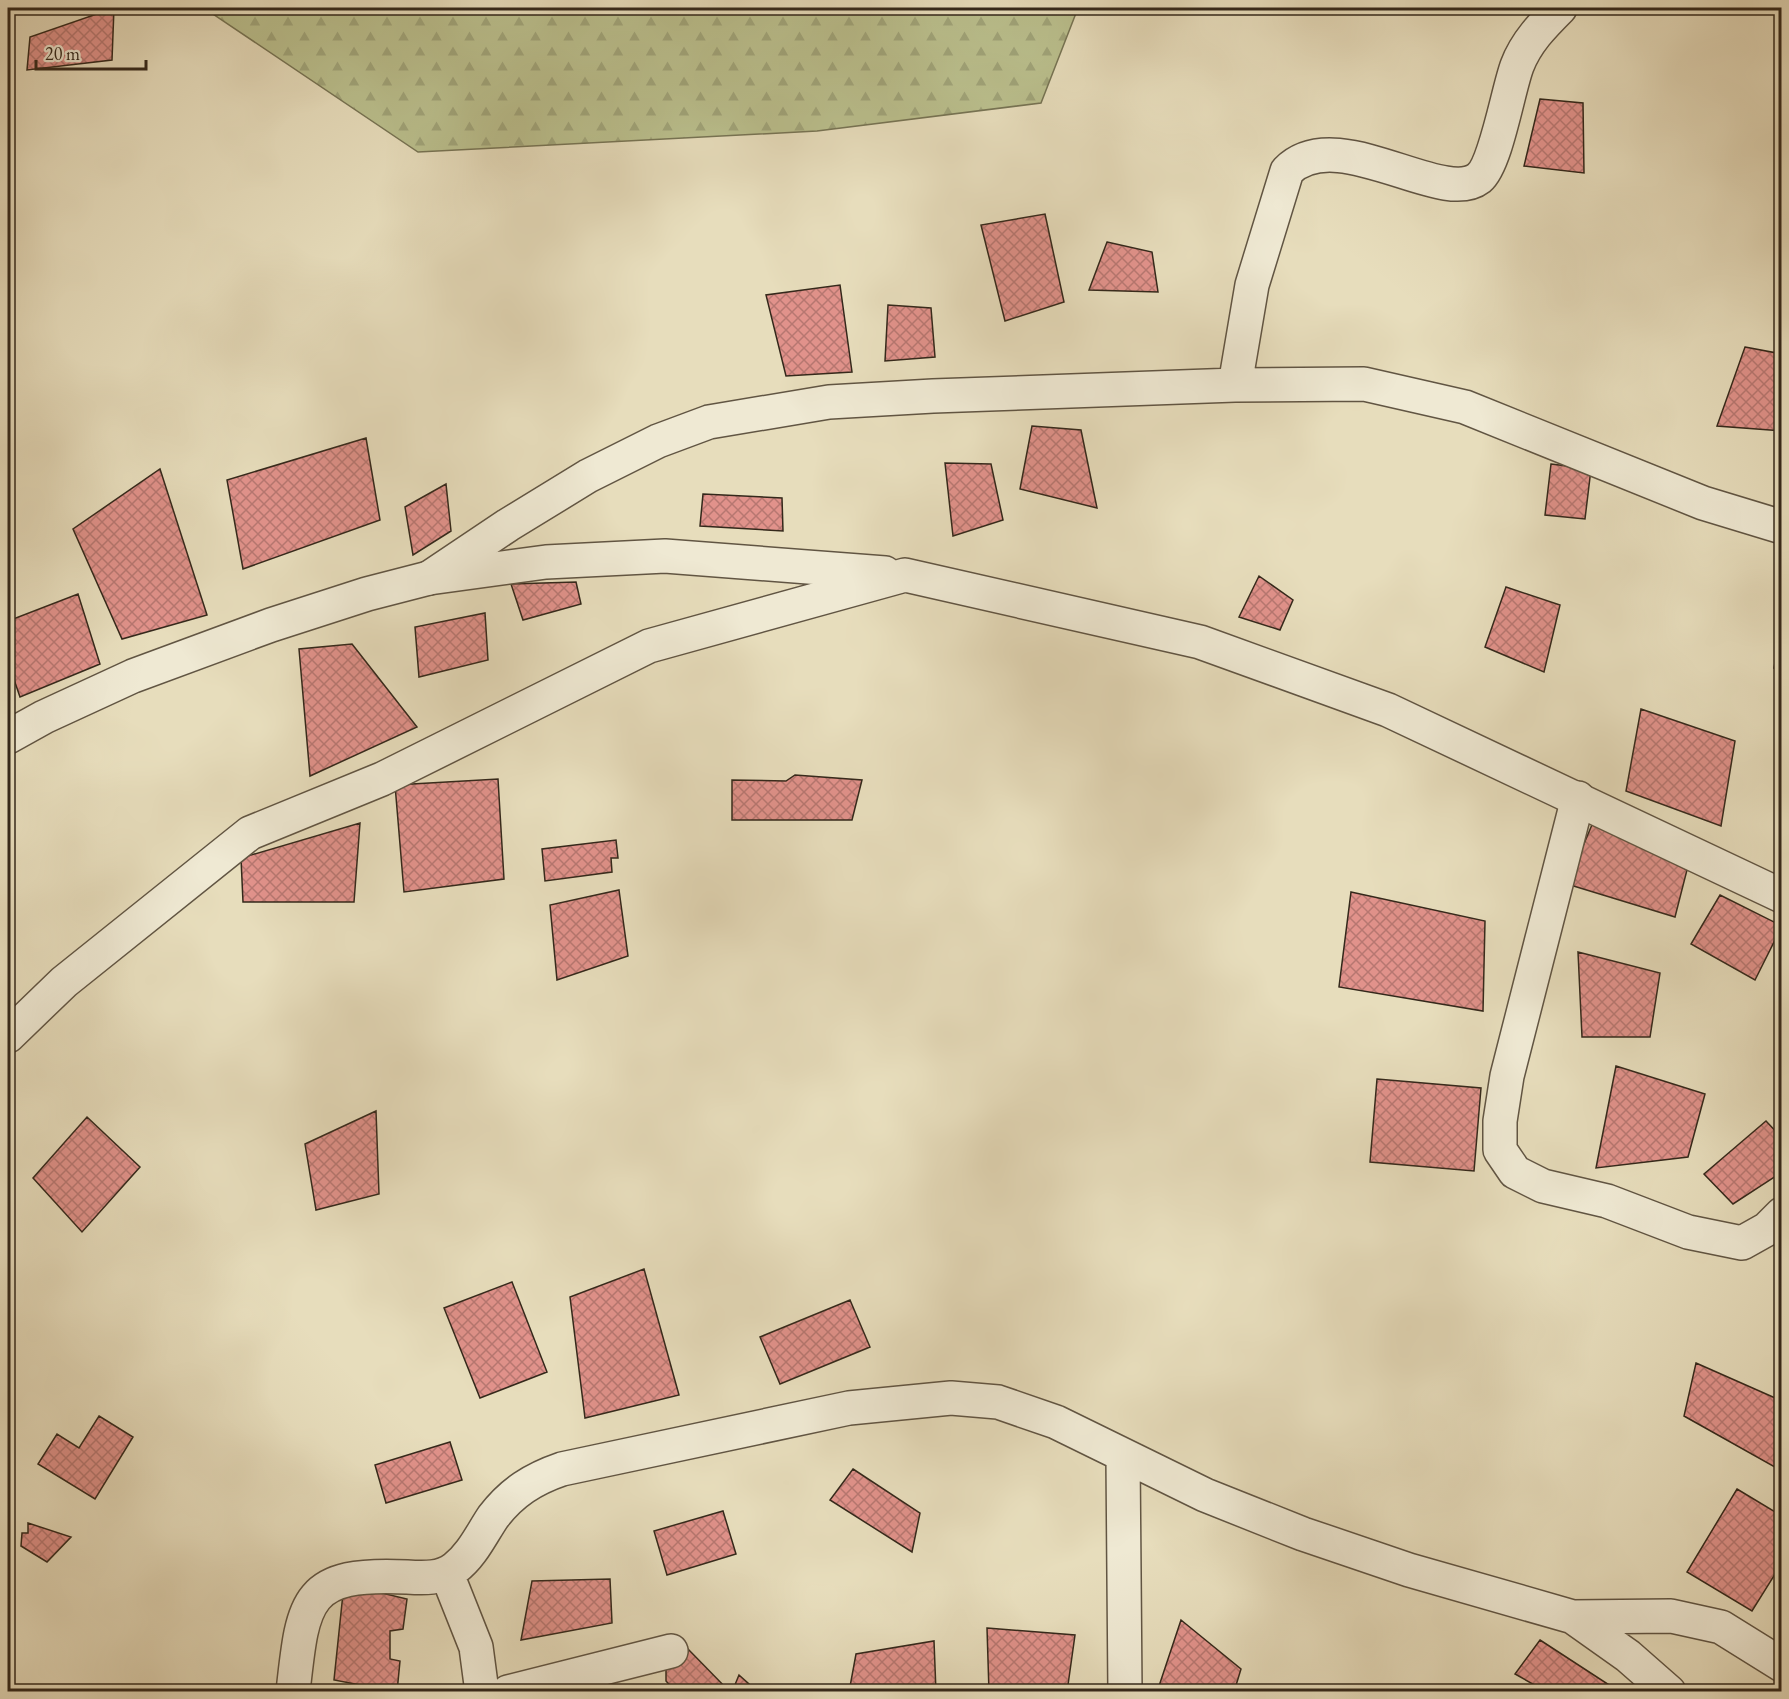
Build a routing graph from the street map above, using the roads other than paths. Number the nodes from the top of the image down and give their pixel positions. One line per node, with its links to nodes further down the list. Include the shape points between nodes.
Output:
1 (1560, 8): 2 (street, via 1529,42 1517,66 1495,144 1479,178 1468,183 1446,183 1334,156 1298,160 1287,171 1252,285)
2 (1235, 385): 3 (street, via 1364,384 1465,406 1703,503); 5 (street, via 829,402 709,422 658,441 588,476)
3 (1782, 527)
4 (905, 575): 5 (street, via 665,556 546,562); 7 (street, via 1200,642 1388,710); 9 (street, via 649,646 382,778 250,833 64,982)
5 (429, 578): 6 (street, via 271,625 144,672 44,717)
6 (8, 738)
7 (1578, 798): 8 (street); 10 (street, via 1507,1076 1500,1150 1515,1172 1543,1186 1607,1201 1688,1232 1742,1243 1767,1229)
8 (1782, 896)
9 (8, 1036)
10 (1782, 1214)
11 (1123, 1456): 12 (street, via 1056,1422 998,1402 951,1398 849,1408 535,1478 514,1492 477,1544); 13 (street, via 1205,1495 1303,1534 1409,1570); 19 (street)
12 (447, 1574): 16 (street, via 425,1578 350,1577 318,1592 305,1616); 17 (street, via 476,1647)
13 (1573, 1617): 15 (street, via 1671,1616 1721,1628); 20 (street, via 1628,1656)
14 (671, 1651): 18 (street)
15 (1782, 1665)
16 (293, 1692)
17 (482, 1692)
18 (508, 1692)
19 (1125, 1692)
20 (1669, 1692)

